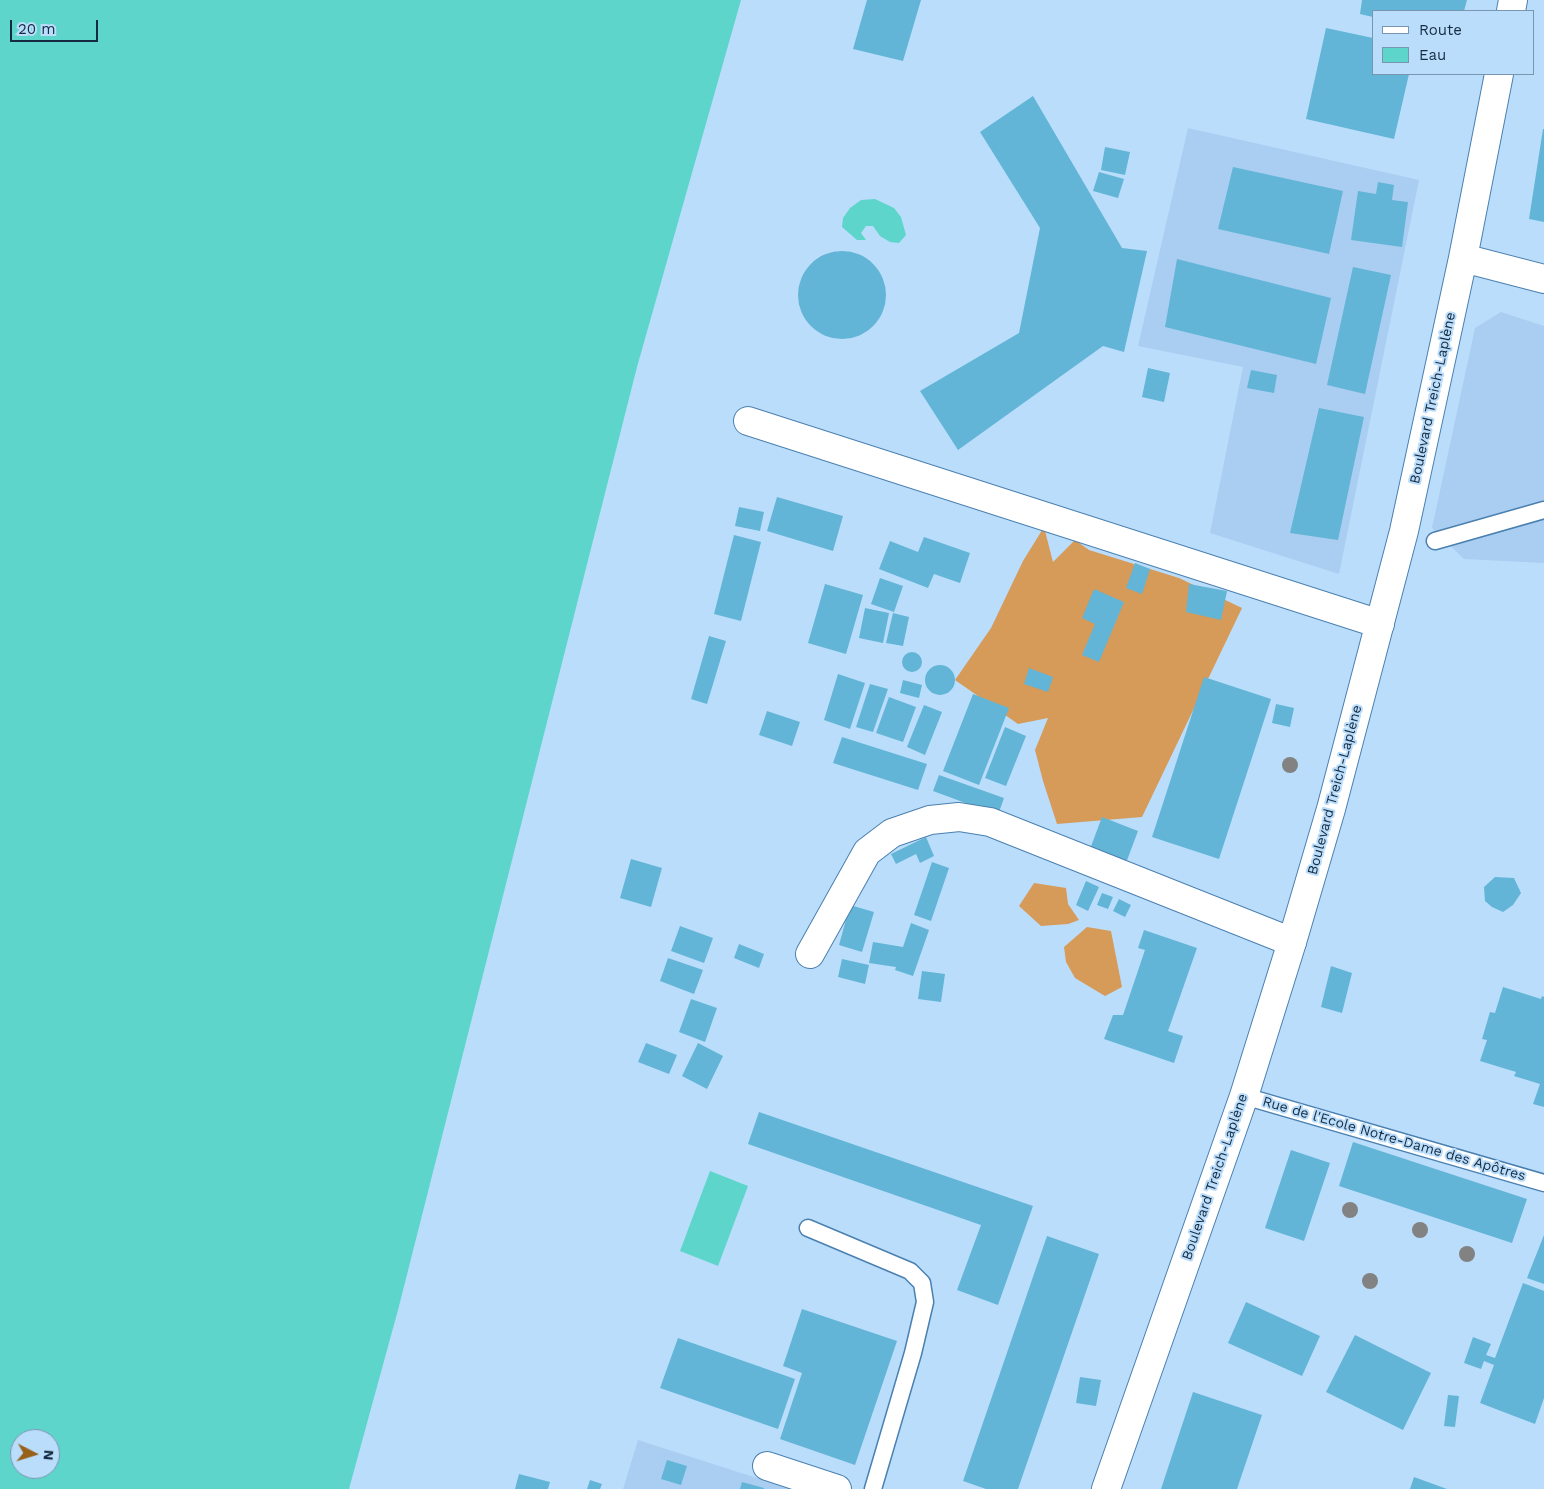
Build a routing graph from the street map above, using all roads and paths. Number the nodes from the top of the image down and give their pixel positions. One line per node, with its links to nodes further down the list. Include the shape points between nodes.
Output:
1 (1499, 75): 2 (street, Boulevard Treich-Laplène)
2 (1463, 258): 3 (street); 7 (street, Boulevard Treich-Laplène, via 1404,531)
3 (1544, 279)
4 (748, 422): 7 (street)
5 (1544, 510): 6 (lane)
6 (1435, 542)
7 (1380, 624): 8 (street, Boulevard Treich-Laplène)
8 (1292, 942): 9 (street, via 990,822 959,817 930,820 892,834 867,852); 10 (street, Boulevard Treich-Laplène)
9 (810, 954)
10 (1244, 1096): 11 (lane, Rue de l'Ecole Notre-Dame des Apôtres); 16 (street, Boulevard Treich-Laplène)
11 (1544, 1183)
12 (808, 1228): 15 (lane, via 910,1271 922,1283 925,1302 913,1353)
13 (767, 1466): 14 (street)
14 (837, 1489)
15 (873, 1489)
16 (1106, 1489)

